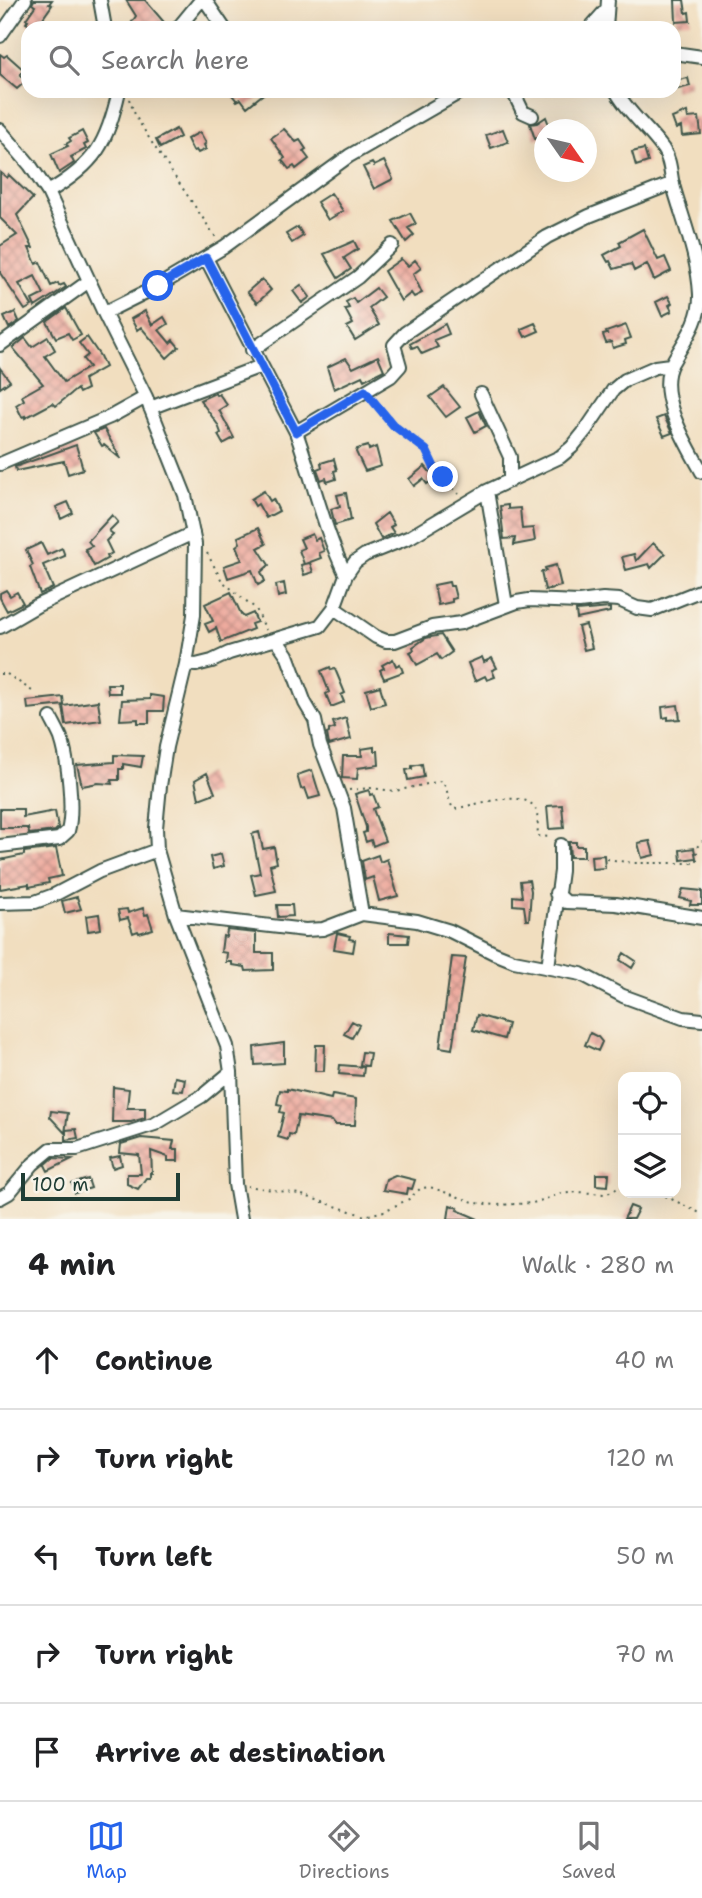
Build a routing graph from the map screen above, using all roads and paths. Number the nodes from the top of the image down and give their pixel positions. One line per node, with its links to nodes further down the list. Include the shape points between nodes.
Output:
1 (25, 0): 9 (street)
2 (100, 0): 5 (street)
3 (203, 0): 6 (street); 7 (street)
4 (607, 5): 8 (street)
5 (104, 21)
6 (184, 21)
7 (218, 21)
8 (595, 21)
9 (0, 36)
10 (681, 54): 11 (street)
11 (702, 57)
12 (117, 98): 20 (street, via 100,148 74,176)
13 (129, 98): 22 (path, via 136,117)
14 (450, 98): 22 (street, via 349,156)
15 (516, 98): 17 (street, via 523,112)
16 (621, 98): 19 (street, via 663,149)
17 (532, 116)
18 (0, 130): 20 (street)
19 (673, 183): 28 (street, via 700,293 693,326); 30 (street, via 547,237 405,333 394,345 398,370)
20 (48, 191): 24 (street)
21 (392, 245): 27 (street, via 358,277)
22 (224, 247): 23 (street)
23 (206, 258): 25 (street); 27 (street)
24 (89, 281): 25 (street); 26 (street)
25 (104, 313): 32 (street)
26 (0, 345)
27 (252, 350): 29 (street)
28 (670, 365): 35 (street, via 670,408); 36 (street, via 625,380 572,447)
29 (261, 366): 32 (street); 33 (street)
30 (365, 391): 33 (street); 38 (path, via 393,425 426,450 436,471)
31 (481, 394): 36 (street, via 510,457)
32 (148, 402): 34 (street); 39 (street, via 185,495)
33 (296, 432): 41 (street, via 333,549)
34 (0, 464)
35 (702, 472)
36 (510, 481): 37 (street)
37 (487, 491): 38 (street); 43 (street)
38 (467, 502): 41 (street, via 410,537 365,555)
39 (193, 533): 45 (street); 47 (street, via 194,615)
40 (206, 552): 46 (path, via 225,584 256,609)
41 (346, 575): 44 (street)
42 (702, 590): 43 (street, via 652,610 603,598 529,600)
43 (506, 606): 44 (street, via 396,642 376,637)
44 (334, 608): 46 (street, via 320,626)
45 (0, 627)
46 (273, 639): 47 (street, via 212,661); 51 (street, via 287,655 315,720)
47 (186, 664): 55 (street, via 166,747)
48 (0, 674): 49 (path)
49 (35, 693)
50 (51, 718): 54 (street, via 65,756 68,831 59,839)
51 (338, 791): 53 (path, via 395,791 441,781 454,809 487,801 526,801 537,813 538,836 556,837); 59 (street)
52 (702, 841): 56 (path, via 693,863)
53 (561, 845): 57 (street)
54 (0, 846)
55 (157, 850): 58 (street, via 35,902); 60 (street)
56 (607, 859)
57 (556, 893): 61 (street, via 566,902 616,904); 62 (street)
58 (0, 903)
59 (362, 914): 60 (street, via 323,929 305,930); 62 (street, via 436,926 504,957)
60 (176, 915): 64 (street, via 218,1019)
61 (702, 918)
62 (548, 967): 63 (street, via 581,974 623,996 683,1018)
63 (702, 1020)
64 (231, 1072): 65 (street); 67 (street, via 155,1124 77,1149 51,1149)
65 (235, 1184): 66 (path, via 299,1194 365,1216 384,1212 430,1187 476,1203 497,1205 533,1203 579,1192 605,1194); 70 (street)
66 (618, 1188)
67 (0, 1198)
68 (669, 1198): 69 (path)
69 (702, 1214)
70 (241, 1219)

